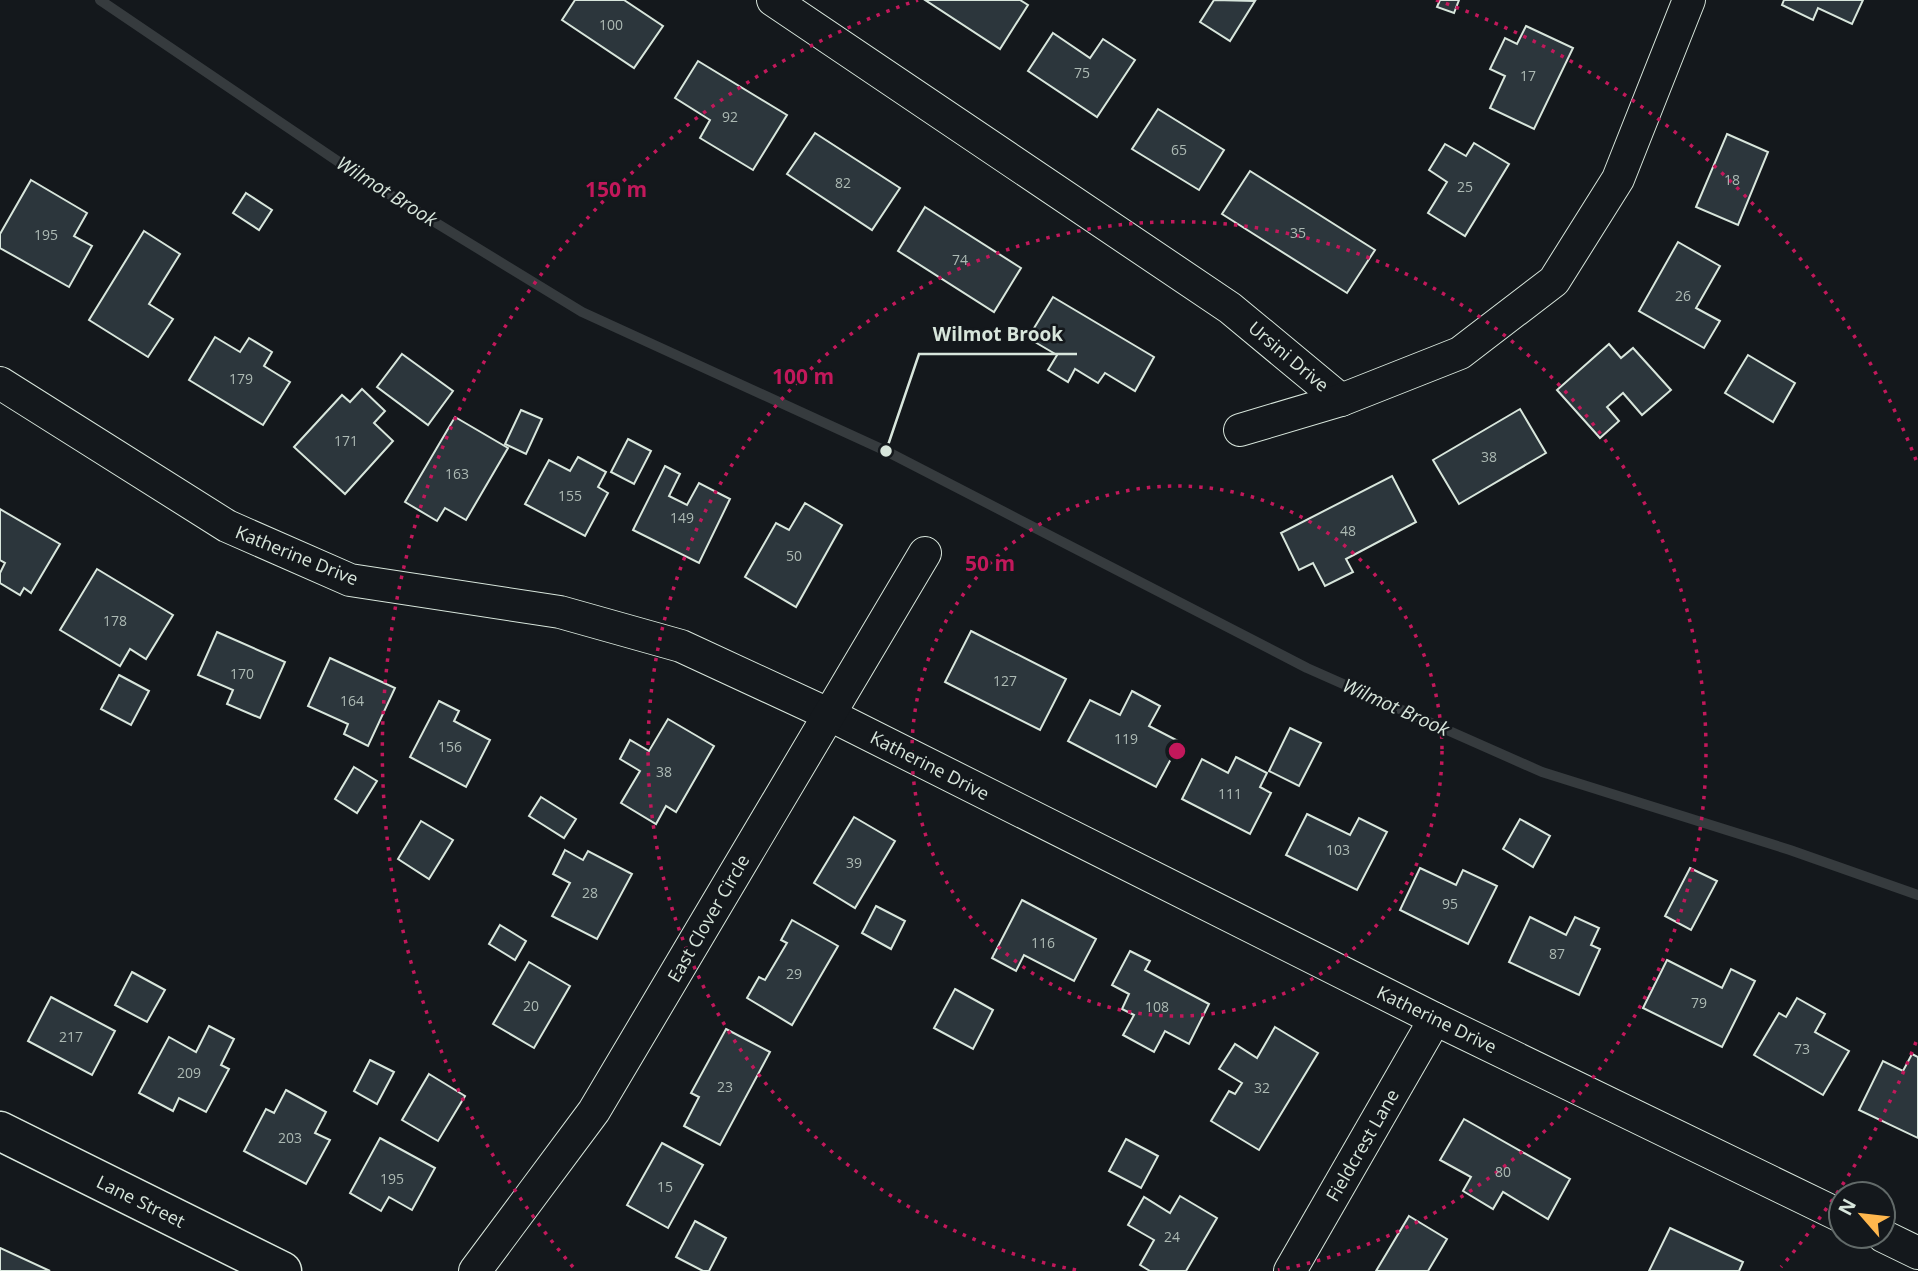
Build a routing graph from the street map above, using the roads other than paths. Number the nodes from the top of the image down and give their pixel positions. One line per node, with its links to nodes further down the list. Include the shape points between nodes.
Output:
1 (773, 0): 4 (street, Ursini Drive, via 1230,308)
2 (1689, 0): 4 (street, Ursini Drive, via 1618,179 1555,281 1460,353)
3 (0, 383): 7 (street, Katherine Drive, via 227,526 350,580 560,612 681,646)
4 (1341, 400): 5 (street)
5 (1240, 429)
6 (925, 553): 7 (street, East Clover Circle)
7 (828, 714): 8 (street, Katherine Drive); 14 (street, East Clover Circle, via 594,1111)
8 (1435, 1019): 10 (street, Katherine Drive); 15 (street, Fieldcrest Lane)
9 (0, 1131): 13 (street, Lane Street)
10 (1827, 1209)
11 (1897, 1243): 12 (street)
12 (1918, 1253)
13 (282, 1271)
14 (475, 1271)
15 (1290, 1271)

